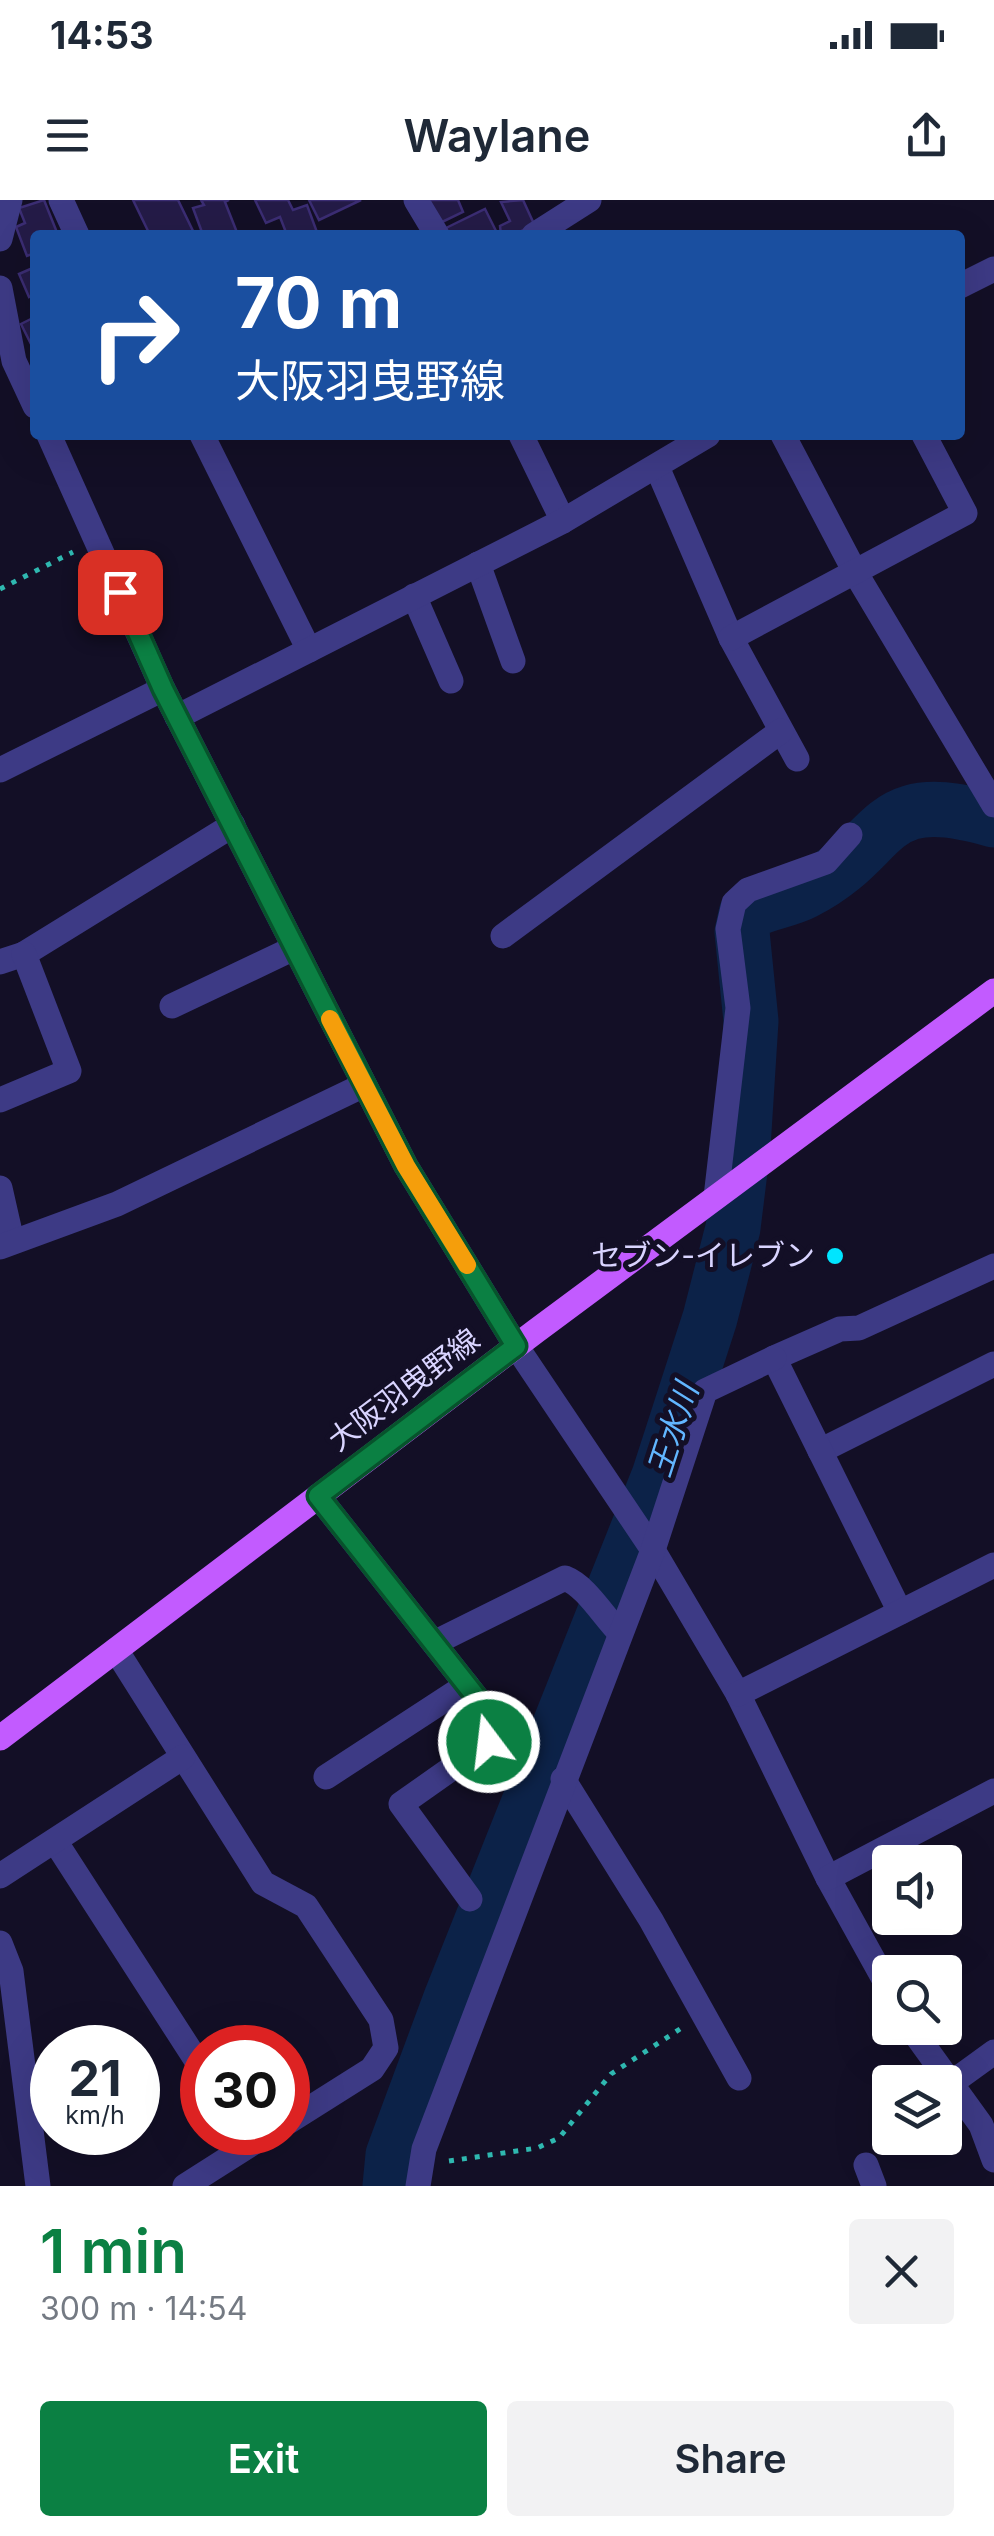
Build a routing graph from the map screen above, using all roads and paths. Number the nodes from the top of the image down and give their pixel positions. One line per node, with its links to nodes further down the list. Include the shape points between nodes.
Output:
1 (10, 200): 8 (street)
2 (61, 200): 5 (street)
3 (416, 200): 6 (street)
4 (589, 200): 7 (street)
5 (75, 230)
6 (434, 230)
7 (542, 230)
8 (0, 239)
9 (994, 270): 10 (street)
10 (965, 284)
11 (0, 288): 12 (street)
12 (7, 364): 13 (street)
13 (30, 398)
14 (50, 440): 22 (street)
15 (205, 440): 28 (street)
16 (523, 440): 21 (street)
17 (700, 440): 20 (street)
18 (786, 440): 24 (street)
19 (927, 440): 24 (street, via 965,513)
20 (657, 468): 21 (street); 27 (street)
21 (563, 521): 23 (street)
22 (98, 540): 25 (path); 31 (street)
23 (478, 564): 26 (street); 29 (street)
24 (855, 572): 27 (street); 36 (street)
25 (0, 589)
26 (414, 596): 28 (street); 30 (street)
27 (731, 638): 33 (street)
28 (310, 650): 32 (street)
29 (513, 661)
30 (451, 681)
31 (163, 689): 32 (street); 35 (street)
32 (177, 717): 37 (street)
33 (781, 731): 34 (street); 39 (street)
34 (796, 759)
35 (0, 770)
36 (994, 805)
37 (233, 826): 40 (street); 41 (street)
38 (850, 835): 47 (street, via 826,862 748,890 734,903 728,930 738,1008)
39 (503, 936)
40 (292, 948): 43 (street); 44 (street)
41 (12, 958): 45 (street, via 69,1071)
42 (994, 991): 47 (main road, 大阪羽曳野線)
43 (172, 1006)
44 (364, 1085): 48 (street, via 117,1204); 50 (street)
45 (0, 1100)
46 (0, 1188): 48 (street)
47 (725, 1191): 50 (main road, 大阪羽曳野線)
48 (6, 1244)
49 (994, 1266): 51 (street, via 860,1328 840,1328)
50 (516, 1346): 54 (main road, 大阪羽曳野線); 55 (street)
51 (774, 1358): 53 (street); 55 (street, via 705,1390)
52 (994, 1364): 53 (street)
53 (820, 1452): 57 (street)
54 (318, 1496): 59 (street); 60 (main road, 大阪羽曳野線)
55 (648, 1543): 58 (street); 62 (street)
56 (994, 1565): 57 (street)
57 (900, 1612): 62 (street)
58 (620, 1633): 59 (street, via 579,1584 564,1578); 66 (street)
59 (434, 1643): 61 (street)
60 (116, 1650): 63 (main road, 大阪羽曳野線); 64 (street)
61 (467, 1685): 65 (street); 71 (street, via 488,1712 489,1742 401,1804)
62 (738, 1694): 70 (street)
63 (0, 1738)
64 (183, 1756): 68 (street); 80 (street, via 263,1883 306,1906 381,2020 386,2048 372,2068)
65 (326, 1777)
66 (564, 1779): 74 (street); 83 (street)
67 (994, 1791): 70 (street)
68 (55, 1841): 69 (street); 75 (street)
69 (0, 1876)
70 (828, 1878): 73 (street)
71 (470, 1898)
72 (0, 1943): 84 (street, via 11,1971)
73 (872, 1957)
74 (705, 2015): 78 (street); 83 (path, via 610,2074 559,2138)
75 (180, 2035)
76 (994, 2052): 77 (street)
77 (962, 2075)
78 (739, 2078)
79 (962, 2099): 82 (street, via 981,2124)
80 (310, 2108)
81 (228, 2155): 85 (street)
82 (994, 2160)
83 (420, 2176)
84 (38, 2186)
85 (185, 2186)

